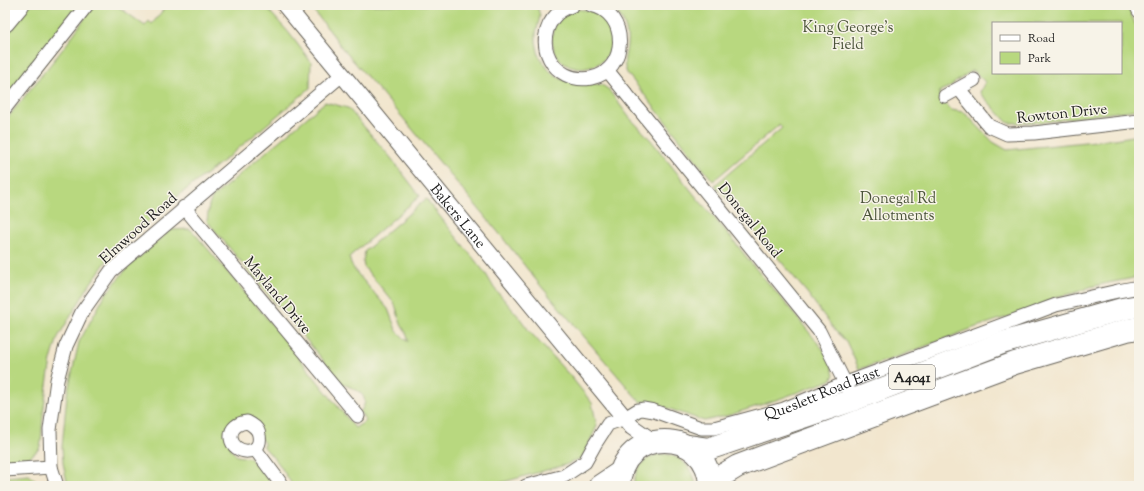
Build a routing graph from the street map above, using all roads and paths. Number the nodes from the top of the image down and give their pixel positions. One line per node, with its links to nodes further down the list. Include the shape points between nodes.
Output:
1 (20, 5): 9 (main road)
2 (87, 5): 15 (street)
3 (286, 5): 11 (street, Bakers Lane)
4 (572, 5): 7 (street)
5 (591, 5): 10 (street, via 606,12 619,33 620,46 617,57)
6 (1136, 5): 8 (street)
7 (555, 9): 10 (street, via 545,36 548,58 553,65 562,73 574,78 591,78)
8 (1139, 10)
9 (5, 23)
10 (607, 70): 21 (street, Donegal Road, via 819,331)
11 (342, 74): 17 (street, Elmwood Road); 24 (street, Bakers Lane)
12 (974, 80): 13 (street)
13 (960, 89): 14 (street); 16 (street, Rowton Drive, via 989,126 1007,134)
14 (945, 96)
15 (5, 108)
16 (1139, 121)
17 (184, 207): 22 (street, Mayland Drive, via 352,400); 28 (street, Elmwood Road, via 111,271 82,312 66,346 57,380 50,430)
18 (1139, 287): 21 (street, Queslett Road East, via 1056,305)
19 (1139, 306): 21 (highway, Queslett Road East / A4041, via 1002,343)
20 (1139, 328): 23 (highway, A4041, via 1015,363)
21 (850, 391): 23 (highway); 24 (street, Queslett Road East, via 714,428 701,428 643,409 638,410); 26 (highway, Queslett Road East / A4041, via 708,450)
22 (358, 416)
23 (863, 420): 36 (highway, A4041, via 738,466)
24 (628, 422): 25 (street); 33 (street, Queslett Road East, via 608,424 585,462 564,476)
25 (643, 446): 26 (highway, Queslett Road East, via 672,441); 30 (highway, via 624,465)
26 (687, 446): 35 (highway, via 705,465)
27 (255, 449): 32 (street)
28 (51, 467): 29 (street); 31 (street, Elmwood Road)
29 (5, 470)
30 (620, 479): 34 (highway)
31 (57, 486)
32 (281, 486)
33 (526, 486)
34 (600, 486)
35 (710, 486)
36 (713, 486)

